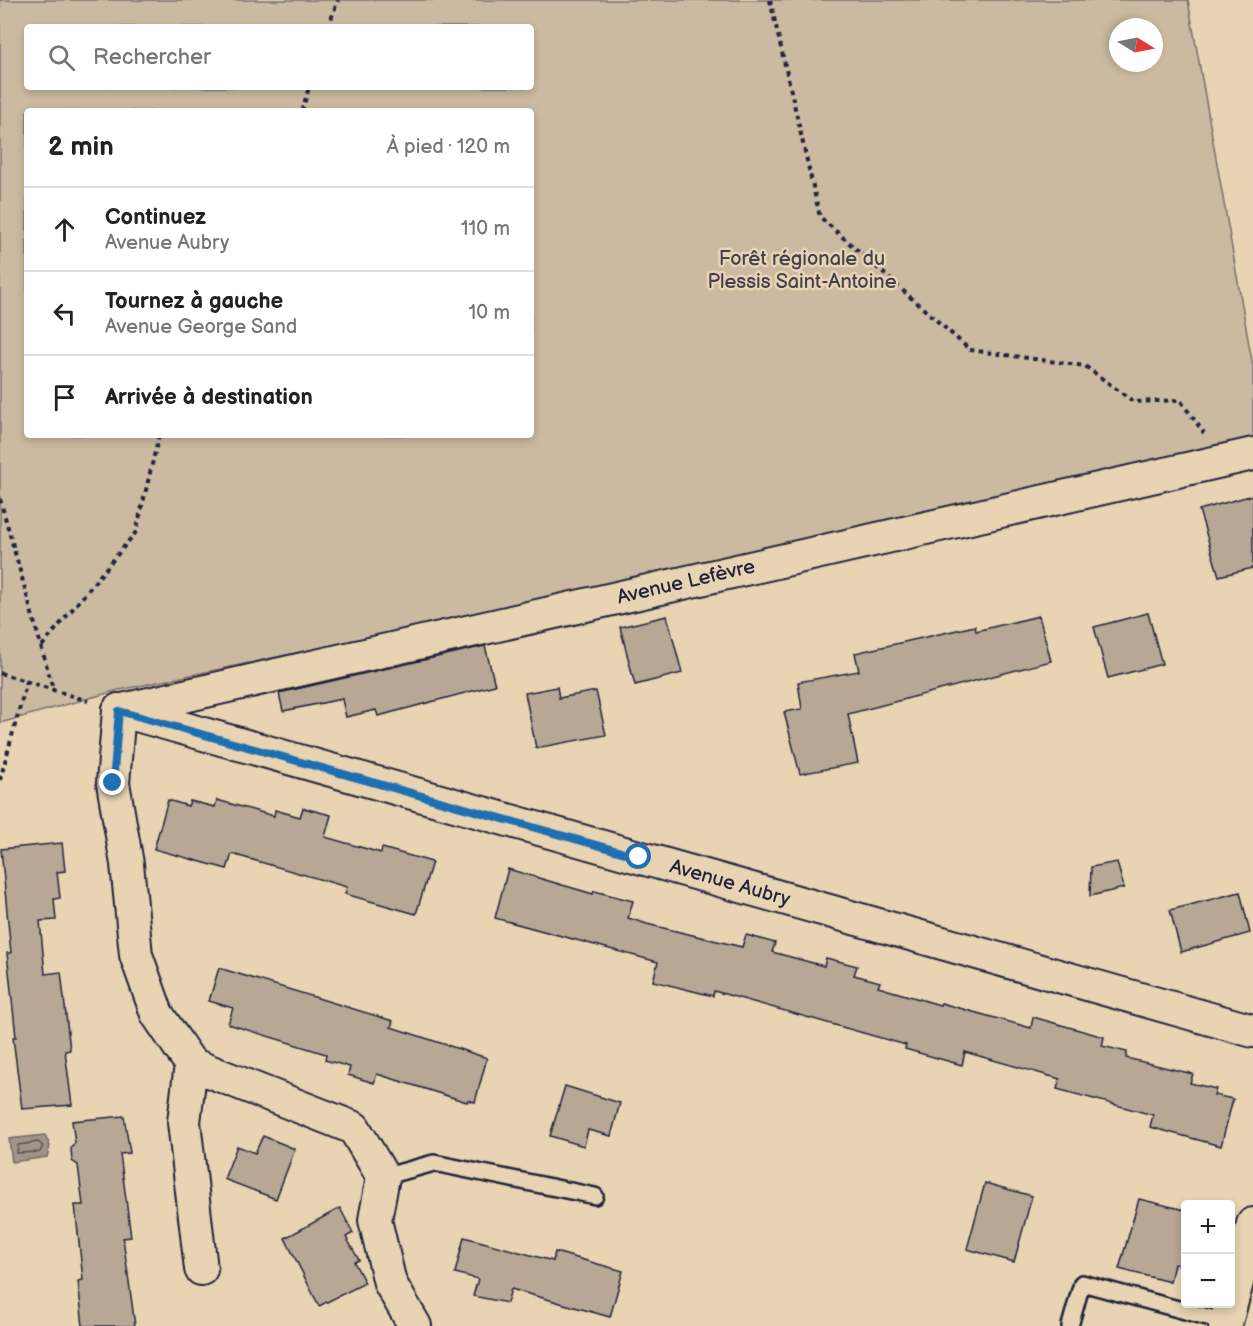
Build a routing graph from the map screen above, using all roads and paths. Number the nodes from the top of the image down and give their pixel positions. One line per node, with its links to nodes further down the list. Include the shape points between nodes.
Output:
1 (338, 0): 3 (path)
2 (770, 0): 7 (path, via 820,217 970,350 1084,366 1134,402 1180,400)
3 (329, 24)
4 (308, 90): 5 (path)
5 (303, 108)
6 (158, 438): 10 (path, via 136,532)
7 (1208, 439)
8 (1253, 454): 14 (street, Avenue Lefèvre)
9 (0, 500): 10 (path)
10 (42, 646): 13 (path)
11 (0, 673): 12 (path)
12 (27, 681): 13 (path); 15 (path)
13 (53, 689): 14 (path)
14 (119, 711): 16 (street, Avenue Aubry); 17 (street, via 113,783 136,955 157,1014)
15 (0, 780)
16 (1253, 1031)
17 (191, 1064): 18 (street, via 354,1128); 21 (street, via 184,1122)
18 (383, 1177): 19 (lane, via 434,1163); 23 (street, via 375,1220 390,1283)
19 (595, 1196)
20 (1253, 1224): 22 (street)
21 (201, 1269)
22 (1226, 1324): 24 (lane, via 1082,1283)
23 (415, 1326)
24 (1070, 1326)

